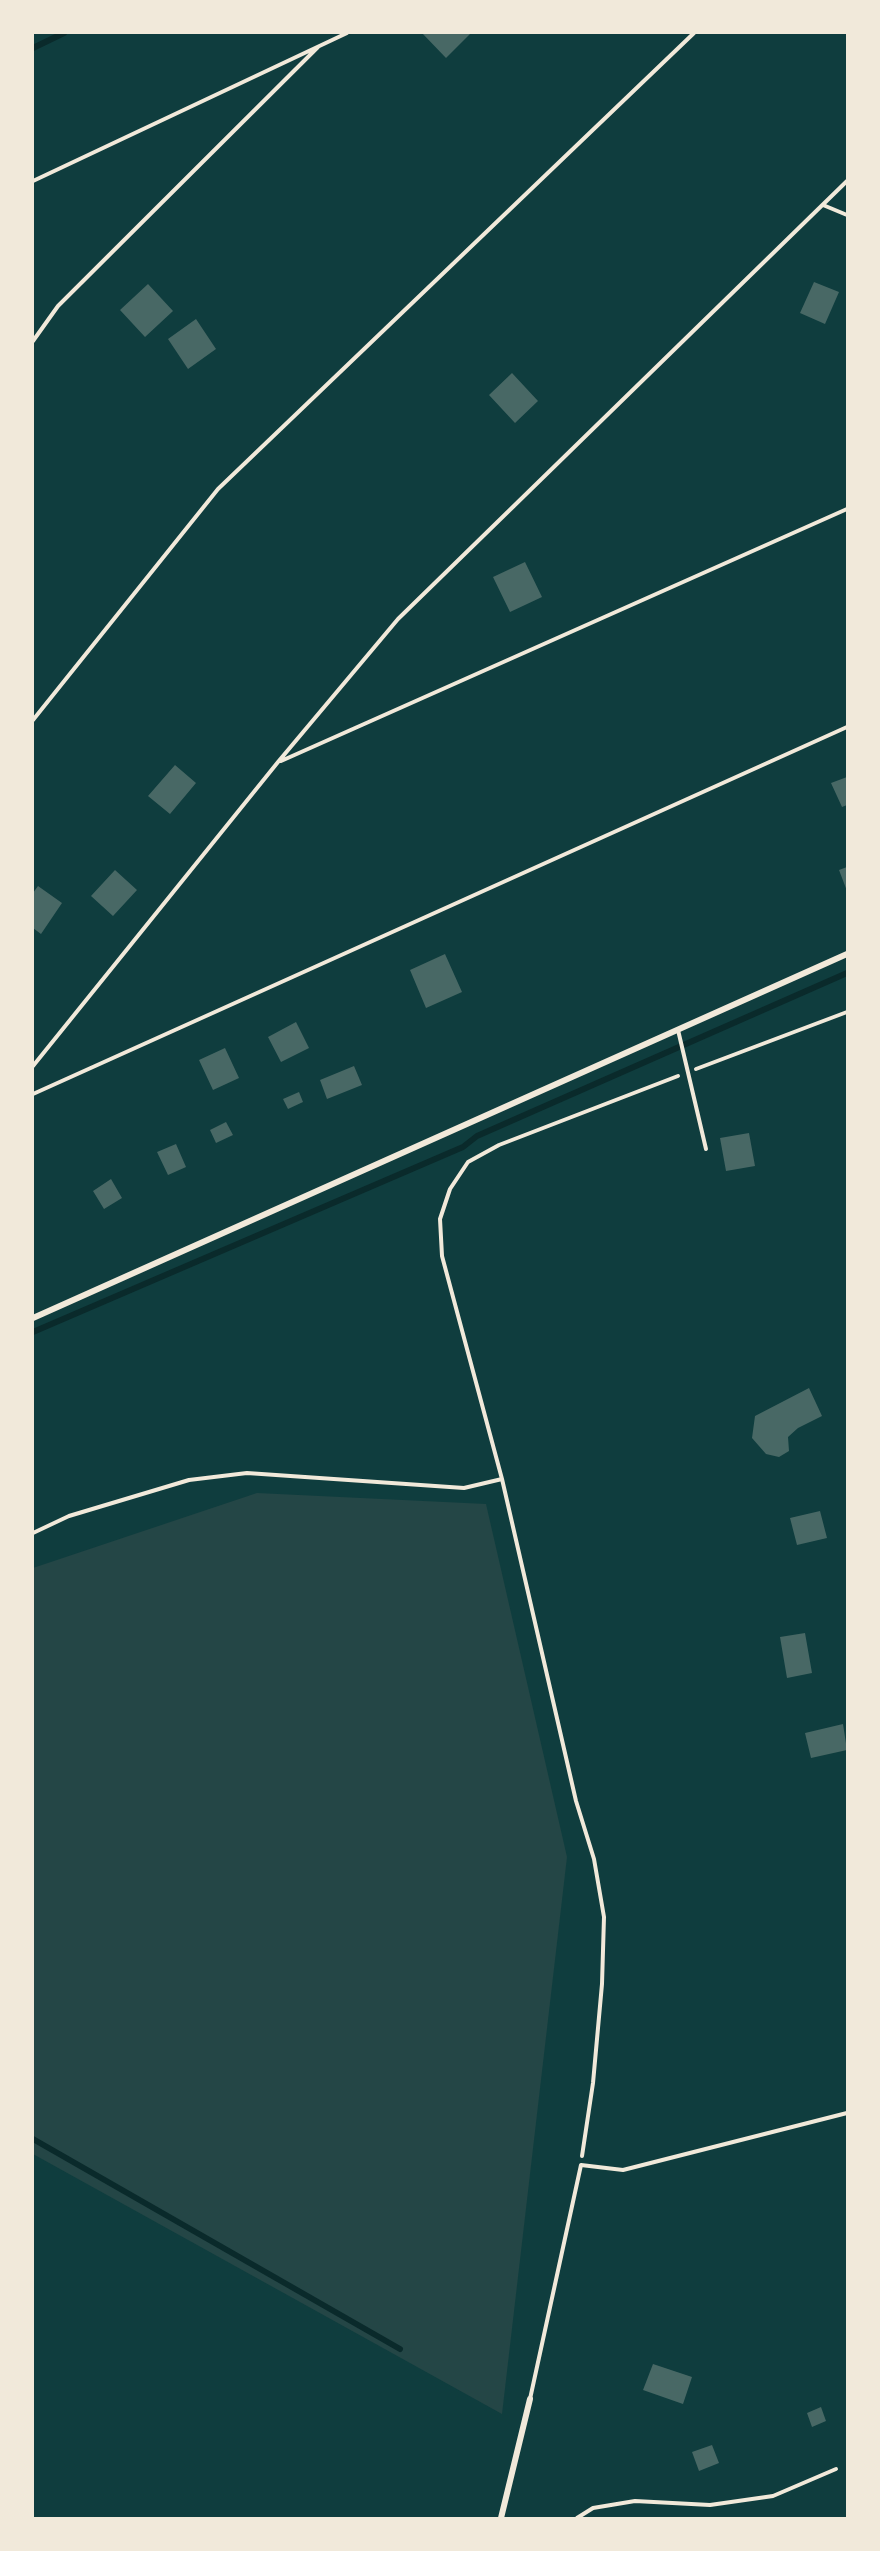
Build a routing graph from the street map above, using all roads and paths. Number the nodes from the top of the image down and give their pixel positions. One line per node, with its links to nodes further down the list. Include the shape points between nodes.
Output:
1 (347, 33): 3 (lane)
2 (694, 33): 10 (lane, via 219,489)
3 (318, 47): 4 (lane); 8 (lane, via 58,306)
4 (33, 181)
5 (847, 181): 6 (lane)
6 (823, 205): 7 (lane); 12 (lane, via 398,619)
7 (847, 214)
8 (33, 341)
9 (847, 509): 12 (lane)
10 (33, 720)
11 (847, 727): 18 (lane)
12 (278, 762): 16 (lane)
13 (847, 954): 15 (street)
14 (847, 1012): 17 (path)
15 (677, 1028): 17 (lane); 20 (street)
16 (33, 1066)
17 (687, 1073): 19 (lane); 21 (path, via 499,1145 468,1162 450,1189 440,1219 442,1256)
18 (33, 1094)
19 (705, 1149)
20 (33, 1318)
21 (502, 1479): 22 (path, via 464,1488 247,1473 189,1480 69,1516); 24 (path, via 576,1801 594,1859 604,1917 594,2072)
22 (33, 1533)
23 (847, 2113): 24 (lane, via 623,2170)
24 (581, 2165): 25 (lane)
25 (530, 2399): 27 (street)
26 (836, 2469): 28 (path, via 773,2496 710,2505 635,2501 593,2508)
27 (501, 2518)
28 (577, 2518)

